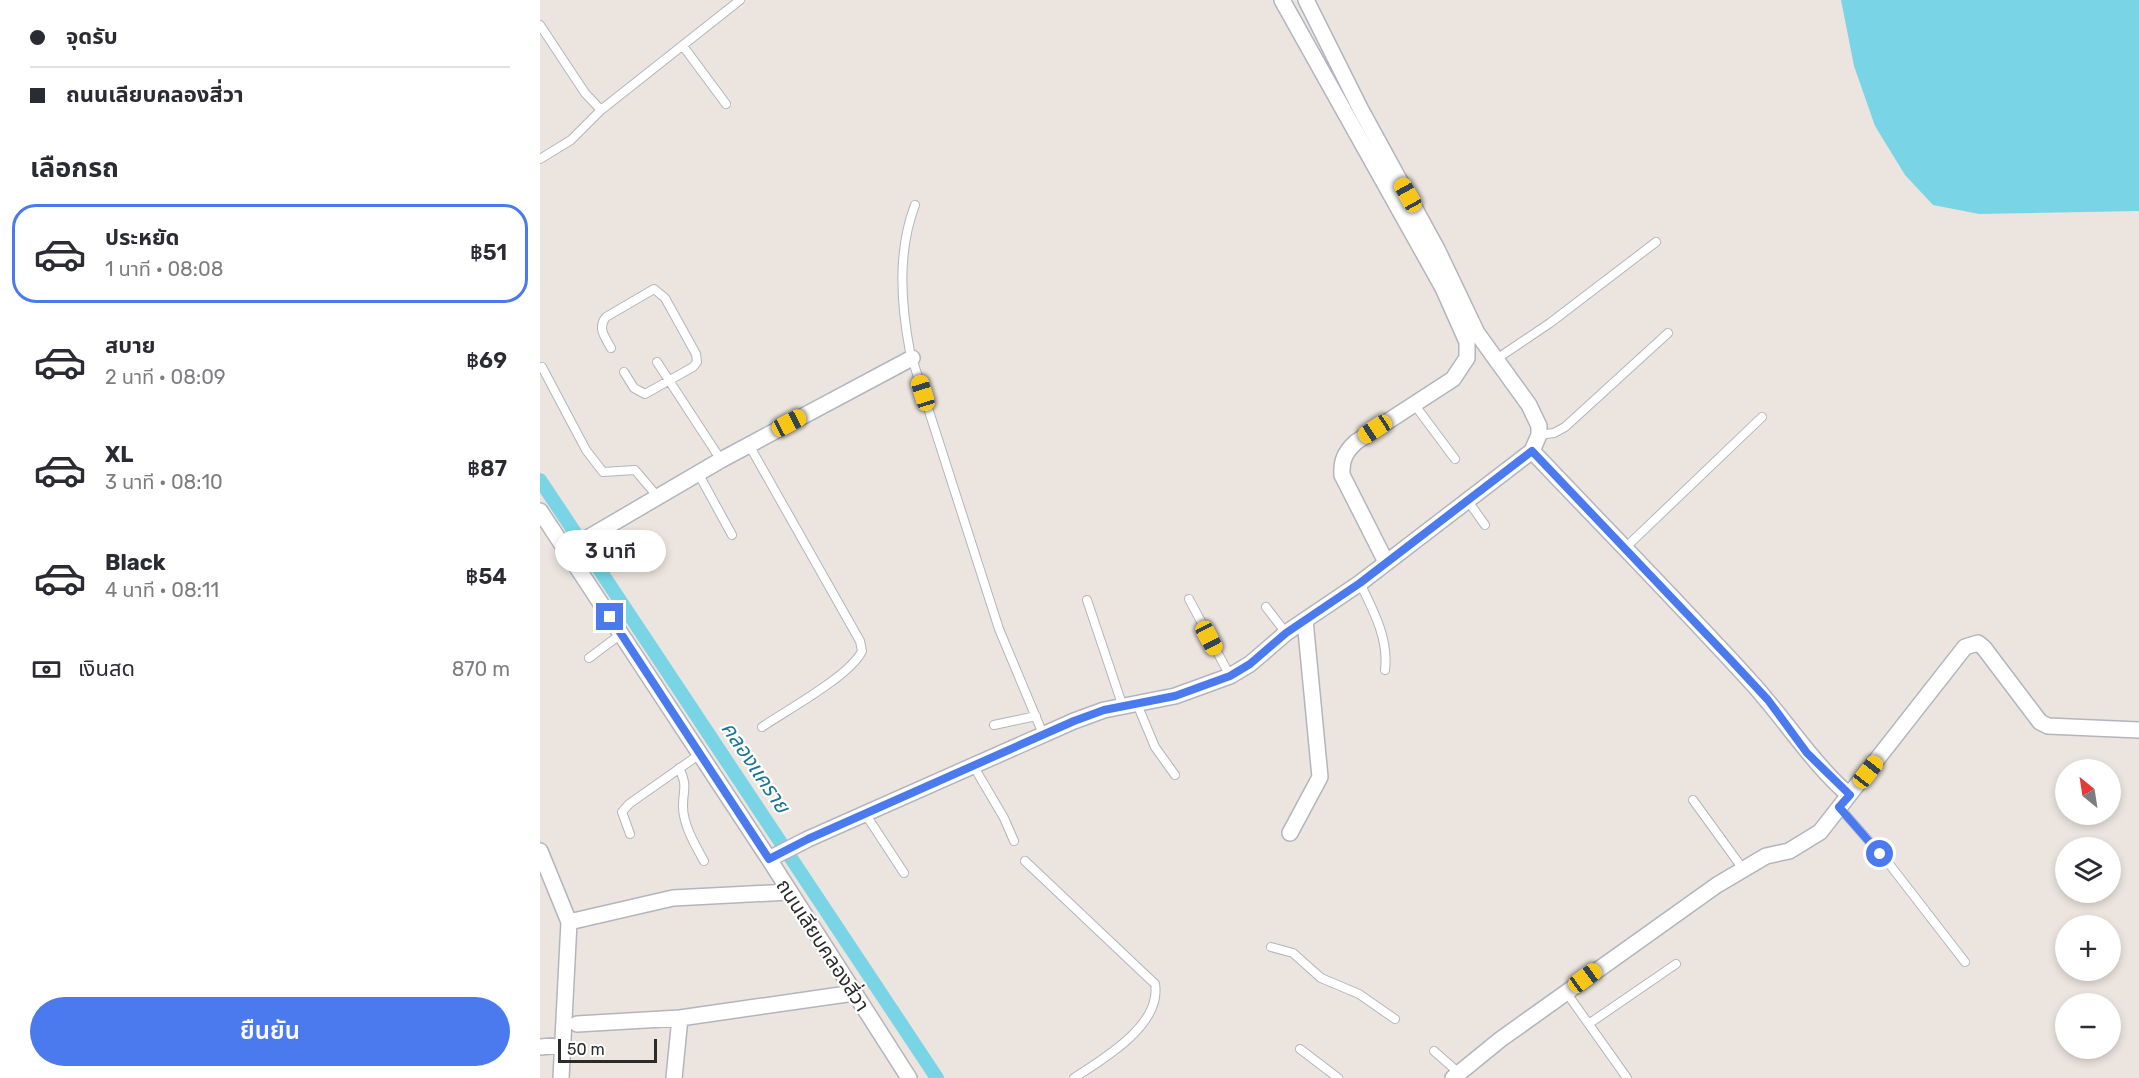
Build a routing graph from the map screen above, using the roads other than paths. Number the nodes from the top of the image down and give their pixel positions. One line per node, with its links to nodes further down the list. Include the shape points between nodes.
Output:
1 (741, 0): 5 (lane)
2 (1282, 0): 19 (street, via 1443,288 1467,342 1467,358 1461,371)
3 (1306, 0): 14 (street)
4 (540, 25): 7 (lane, via 585,93)
5 (683, 46): 6 (lane); 7 (lane)
6 (726, 104)
7 (601, 110): 8 (lane, via 571,140)
8 (540, 159)
9 (915, 205): 13 (lane, via 903,257 904,321)
10 (1656, 242): 14 (lane, via 1544,328)
11 (1668, 333): 21 (lane, via 1565,427)
12 (611, 348): 18 (lane, via 601,329 606,317 654,289 659,291 697,362)
13 (912, 358): 22 (street); 46 (lane, via 999,629)
14 (1494, 361): 21 (street, via 1529,405)
15 (657, 362): 18 (lane)
16 (542, 367): 27 (lane, via 586,450 603,472 635,470)
17 (624, 372): 18 (lane, via 634,388 645,394)
18 (670, 380): 25 (lane)
19 (1414, 404): 24 (lane); 34 (street, via 1356,442 1341,464 1342,475)
20 (1762, 417): 33 (lane)
21 (1539, 435): 23 (street)
22 (749, 445): 25 (street); 48 (lane, via 860,641 862,651 858,660 836,678)
23 (1532, 451): 28 (street); 33 (street)
24 (1455, 459)
25 (720, 460): 26 (street)
26 (698, 473): 27 (street); 31 (lane)
27 (657, 496): 32 (street)
28 (1468, 501): 30 (lane); 34 (street)
29 (540, 511): 32 (street, ถนนเลียบคลองสี่วา)
30 (1485, 525)
31 (732, 535)
32 (571, 547): 41 (street, ถนนเลียบคลองสี่วา)
33 (1624, 549): 55 (street, via 1768,700 1807,753)
34 (1386, 562): 35 (street)
35 (1360, 583): 39 (street); 43 (lane, via 1383,636 1387,657)
36 (1189, 599): 44 (lane)
37 (1087, 600): 45 (lane)
38 (1266, 607): 40 (lane)
39 (1305, 620): 40 (street); 59 (street, via 1320,777)
40 (1286, 633): 44 (street)
41 (621, 634): 42 (lane); 51 (street, ถนนเลียบคลองสี่วา)
42 (588, 658)
43 (1384, 670)
44 (1230, 676): 45 (street, via 1184,693)
45 (1130, 706): 50 (street, via 1104,710); 54 (lane)
46 (1036, 716): 47 (lane); 50 (lane)
47 (994, 725)
48 (762, 727)
49 (2139, 730): 55 (street, via 2048,726 2040,722 1984,648 1972,643)
50 (1043, 734): 52 (street)
51 (700, 754): 53 (lane); 63 (street, ถนนเลียบคลองสี่วา)
52 (974, 767): 58 (street); 61 (lane)
53 (679, 768): 60 (lane, via 622,812); 64 (lane, via 687,788 683,806 686,821)
54 (1175, 776)
55 (1850, 795): 57 (street)
56 (1694, 800): 66 (lane)
57 (1839, 807): 66 (street, via 1807,842); 71 (lane)
58 (866, 815): 63 (street); 67 (lane)
59 (1290, 833)
60 (630, 834)
61 (1014, 841)
62 (540, 851): 69 (street)
63 (775, 856): 68 (street, ถนนเลียบคลองสี่วา)
64 (704, 861)
65 (1025, 861): 87 (lane, via 1155,984 1157,993 1141,1027 1121,1047)
66 (1743, 869): 73 (street)
67 (904, 873)
68 (789, 892): 69 (street, via 674,898); 74 (street, ถนนเลียบคลองสี่วา)
69 (569, 922): 79 (street)
70 (1271, 947): 76 (lane, via 1293,953 1321,978 1359,994)
71 (1965, 962)
72 (1676, 964): 77 (lane)
73 (1566, 992): 77 (lane); 83 (street)
74 (854, 993): 75 (street); 86 (street, ถนนเลียบคลองสี่วา)
75 (680, 1018): 78 (street); 85 (street)
76 (1395, 1019)
77 (1590, 1023): 89 (lane)
78 (577, 1024)
79 (563, 1045): 80 (street); 84 (street)
80 (540, 1047)
81 (1300, 1049): 88 (lane)
82 (1434, 1051): 83 (lane)
83 (1456, 1075)
84 (561, 1078)
85 (674, 1078)
86 (909, 1078)
87 (1074, 1078)
88 (1338, 1078)
89 (1627, 1078)

